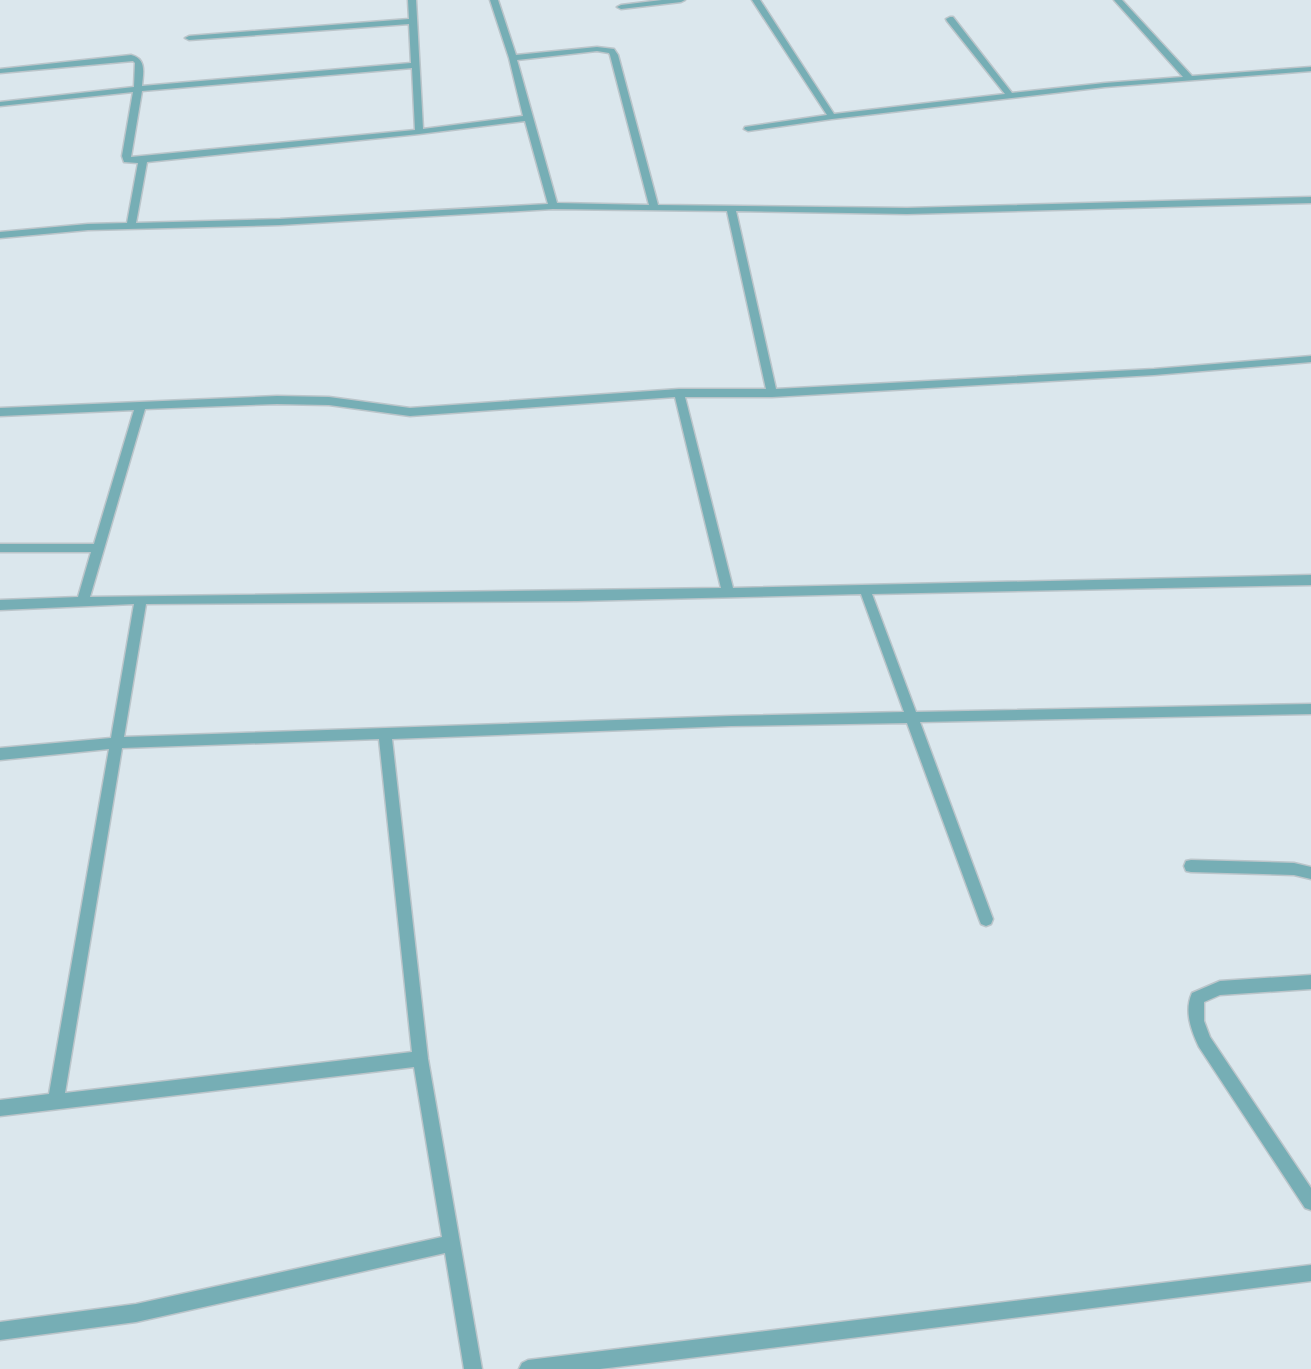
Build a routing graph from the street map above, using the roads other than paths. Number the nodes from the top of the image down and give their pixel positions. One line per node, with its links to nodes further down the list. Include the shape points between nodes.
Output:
1 (412, 0): 8 (street)
2 (494, 0): 10 (street)
3 (681, 0): 6 (street)
4 (756, 0): 18 (street)
5 (1118, 0): 14 (street)
6 (621, 7)
7 (950, 19): 16 (street)
8 (414, 21): 9 (street); 11 (street)
9 (190, 38)
10 (512, 58): 19 (street); 25 (street, via 597,49 614,55)
11 (417, 65): 15 (street); 21 (street)
12 (1311, 69): 14 (street)
13 (0, 71): 15 (street, via 131,57 139,62)
14 (1190, 79): 16 (street)
15 (138, 89): 17 (street); 22 (street, via 126,156 128,160)
16 (1010, 96): 18 (street)
17 (0, 104)
18 (832, 117): 20 (street)
19 (528, 118): 21 (street); 24 (street)
20 (748, 128)
21 (419, 132): 22 (street)
22 (143, 160): 27 (street)
23 (1311, 200): 26 (street, via 908,211)
24 (553, 206): 25 (street); 27 (street, via 280,222)
25 (654, 206): 26 (street)
26 (731, 208): 31 (street)
27 (131, 225): 28 (street)
28 (0, 235)
29 (1311, 359): 31 (street, via 1145,373)
30 (679, 393): 31 (street); 32 (street, via 410,412 329,400); 38 (street)
31 (772, 393)
32 (140, 406): 33 (street); 35 (street)
33 (0, 412)
34 (0, 548): 35 (street)
35 (99, 548): 40 (street)
36 (1311, 580): 37 (street)
37 (865, 590): 38 (street); 43 (street)
38 (728, 593): 39 (street)
39 (140, 599): 40 (street); 45 (street)
40 (82, 603): 41 (street)
41 (0, 605)
42 (1311, 709): 43 (street)
43 (910, 717): 44 (street); 49 (street)
44 (386, 733): 45 (street); 51 (street)
45 (116, 743): 46 (street); 52 (street)
46 (0, 754)
47 (1191, 866): 48 (street, via 1294,869)
48 (1311, 873)
49 (986, 919)
50 (1311, 982): 54 (street, via 1220,988 1197,998 1196,1021 1204,1042)
51 (420, 1059): 52 (street); 55 (street)
52 (56, 1100): 53 (street)
53 (0, 1108)
54 (1311, 1202)
55 (450, 1243): 57 (street, via 136,1313); 58 (street)
56 (1311, 1273): 59 (street)
57 (0, 1331)
58 (473, 1369)
59 (528, 1369)

